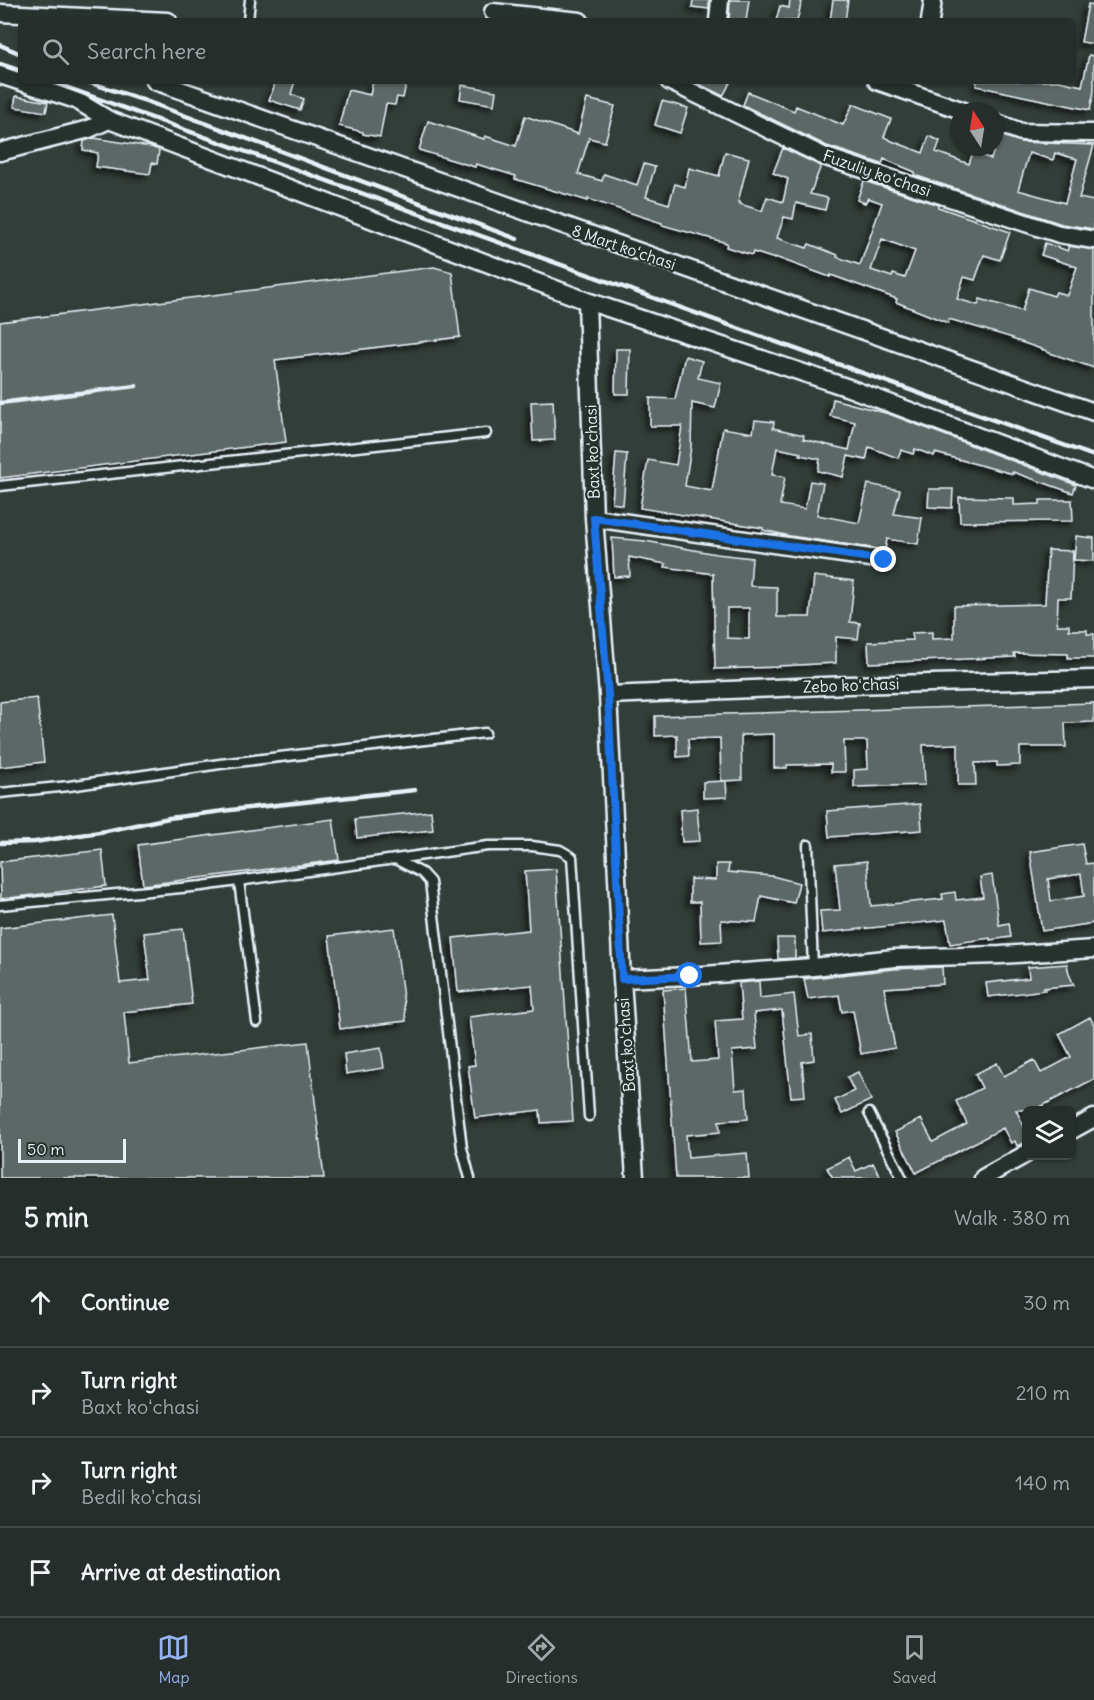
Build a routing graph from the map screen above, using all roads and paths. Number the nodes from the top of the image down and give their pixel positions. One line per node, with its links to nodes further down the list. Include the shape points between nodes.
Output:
1 (250, 0): 7 (lane)
2 (720, 0): 9 (street)
3 (933, 0): 10 (street)
4 (493, 11): 8 (street)
5 (0, 15): 6 (street); 11 (street)
6 (84, 18)
7 (248, 18)
8 (554, 18)
9 (718, 18)
10 (930, 18)
11 (18, 24)
12 (0, 75): 13 (street)
13 (18, 81)
14 (27, 84): 20 (street, via 76,100)
15 (164, 84): 26 (street, 8 Mart koʻchasi)
16 (675, 84): 24 (street, Fuzuliy koʻchasi, via 823,156 1059,234)
17 (894, 84): 18 (street)
18 (917, 88): 19 (street)
19 (950, 104)
20 (109, 120): 23 (street, via 89,129); 25 (street)
21 (1004, 125): 22 (street, via 1021,132)
22 (1094, 134)
23 (0, 152)
24 (1094, 240)
25 (586, 301): 28 (street, via 849,388); 30 (street, Baxt koʻchasi)
26 (1094, 412)
27 (486, 433): 29 (lane)
28 (1094, 480)
29 (0, 486)
30 (594, 518): 31 (street); 33 (street, Baxt koʻchasi)
31 (884, 560)
32 (1094, 679): 33 (street, Zebo koʻchasi)
33 (608, 695): 42 (street, Baxt koʻchasi)
34 (485, 733): 35 (lane)
35 (0, 793)
36 (808, 845): 41 (lane)
37 (395, 859): 38 (lane); 45 (lane, via 488,846 560,850 572,858); 49 (lane, via 422,873 430,882 462,1148)
38 (239, 881): 39 (lane); 43 (lane)
39 (0, 905)
40 (1094, 948): 41 (street, via 894,958)
41 (813, 967): 42 (street)
42 (622, 979): 50 (street, Baxt koʻchasi)
43 (257, 1022)
44 (869, 1113): 51 (lane)
45 (589, 1116)
46 (1094, 1118): 47 (street)
47 (1076, 1127)
48 (1022, 1157): 52 (street)
49 (470, 1178)
50 (635, 1178)
51 (903, 1178)
52 (983, 1178)

